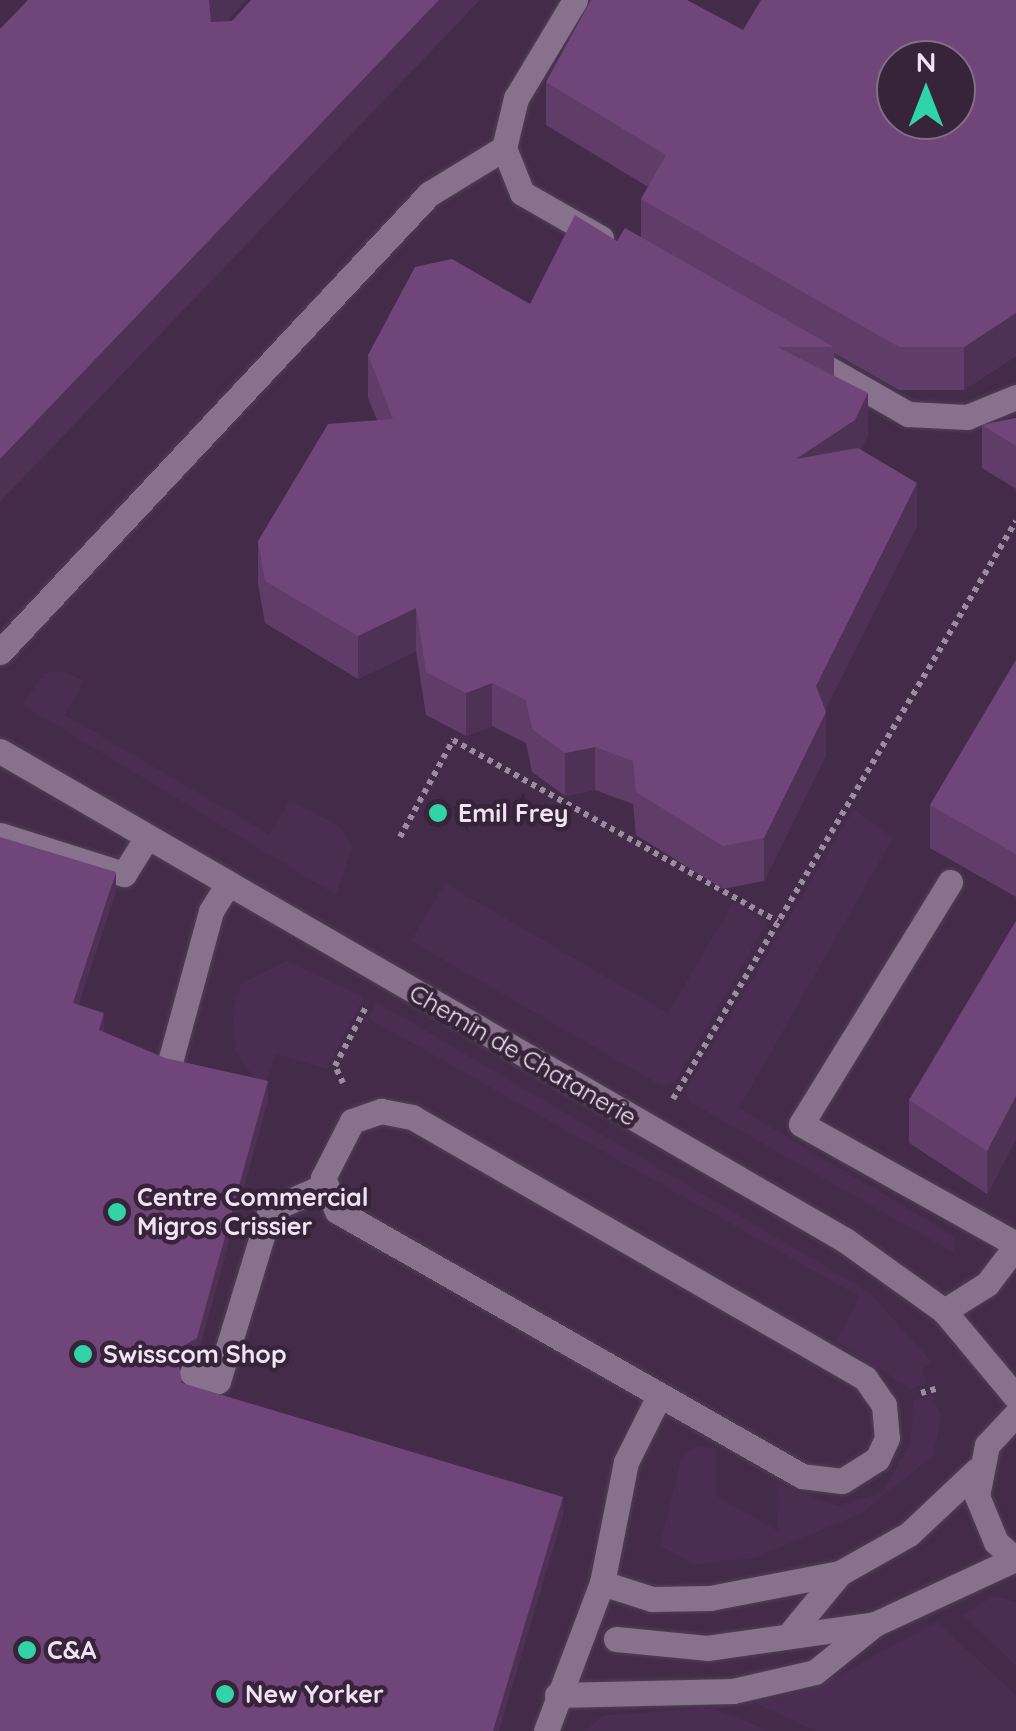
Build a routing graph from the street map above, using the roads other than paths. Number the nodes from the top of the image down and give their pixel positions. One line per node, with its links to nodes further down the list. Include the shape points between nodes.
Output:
1 (575, 0): 2 (street, via 516,98)
2 (504, 148): 3 (street, via 522,192); 6 (street, via 417,207)
3 (625, 251)
4 (771, 335): 5 (street, via 908,414 968,417)
5 (1016, 397)
6 (0, 652)
7 (0, 751): 9 (street, Chemin de Chatanerie)
8 (0, 835): 9 (street, via 124,874)
9 (147, 837): 11 (street, Chemin de Chatanerie)
10 (950, 882): 14 (street, via 801,1124)
11 (228, 884): 12 (street, via 211,911); 15 (street, Chemin de Chatanerie, via 845,1240)
12 (170, 1062)
13 (324, 1186): 16 (street, via 270,1210 218,1381); 17 (street, via 337,1212); 17 (street, via 352,1121 381,1112 412,1117 865,1378 884,1404 887,1438 855,1477 820,1482)
14 (1016, 1245): 15 (street, via 986,1284)
15 (944, 1311): 18 (street, Chemin de Chatanerie)
16 (192, 1373)
17 (658, 1396): 23 (street, via 626,1462)
18 (1016, 1397)
19 (1016, 1414): 20 (street)
20 (977, 1470): 21 (street, via 983,1520); 22 (street, via 909,1534)
21 (1016, 1560): 24 (street)
22 (840, 1572): 23 (street, via 710,1598 652,1599); 25 (street)
23 (602, 1583): 27 (street)
24 (875, 1624): 25 (street); 27 (street, via 814,1672 778,1682)
25 (793, 1630): 26 (street, via 707,1648)
26 (616, 1639)
27 (557, 1695): 28 (street)
28 (546, 1731)

